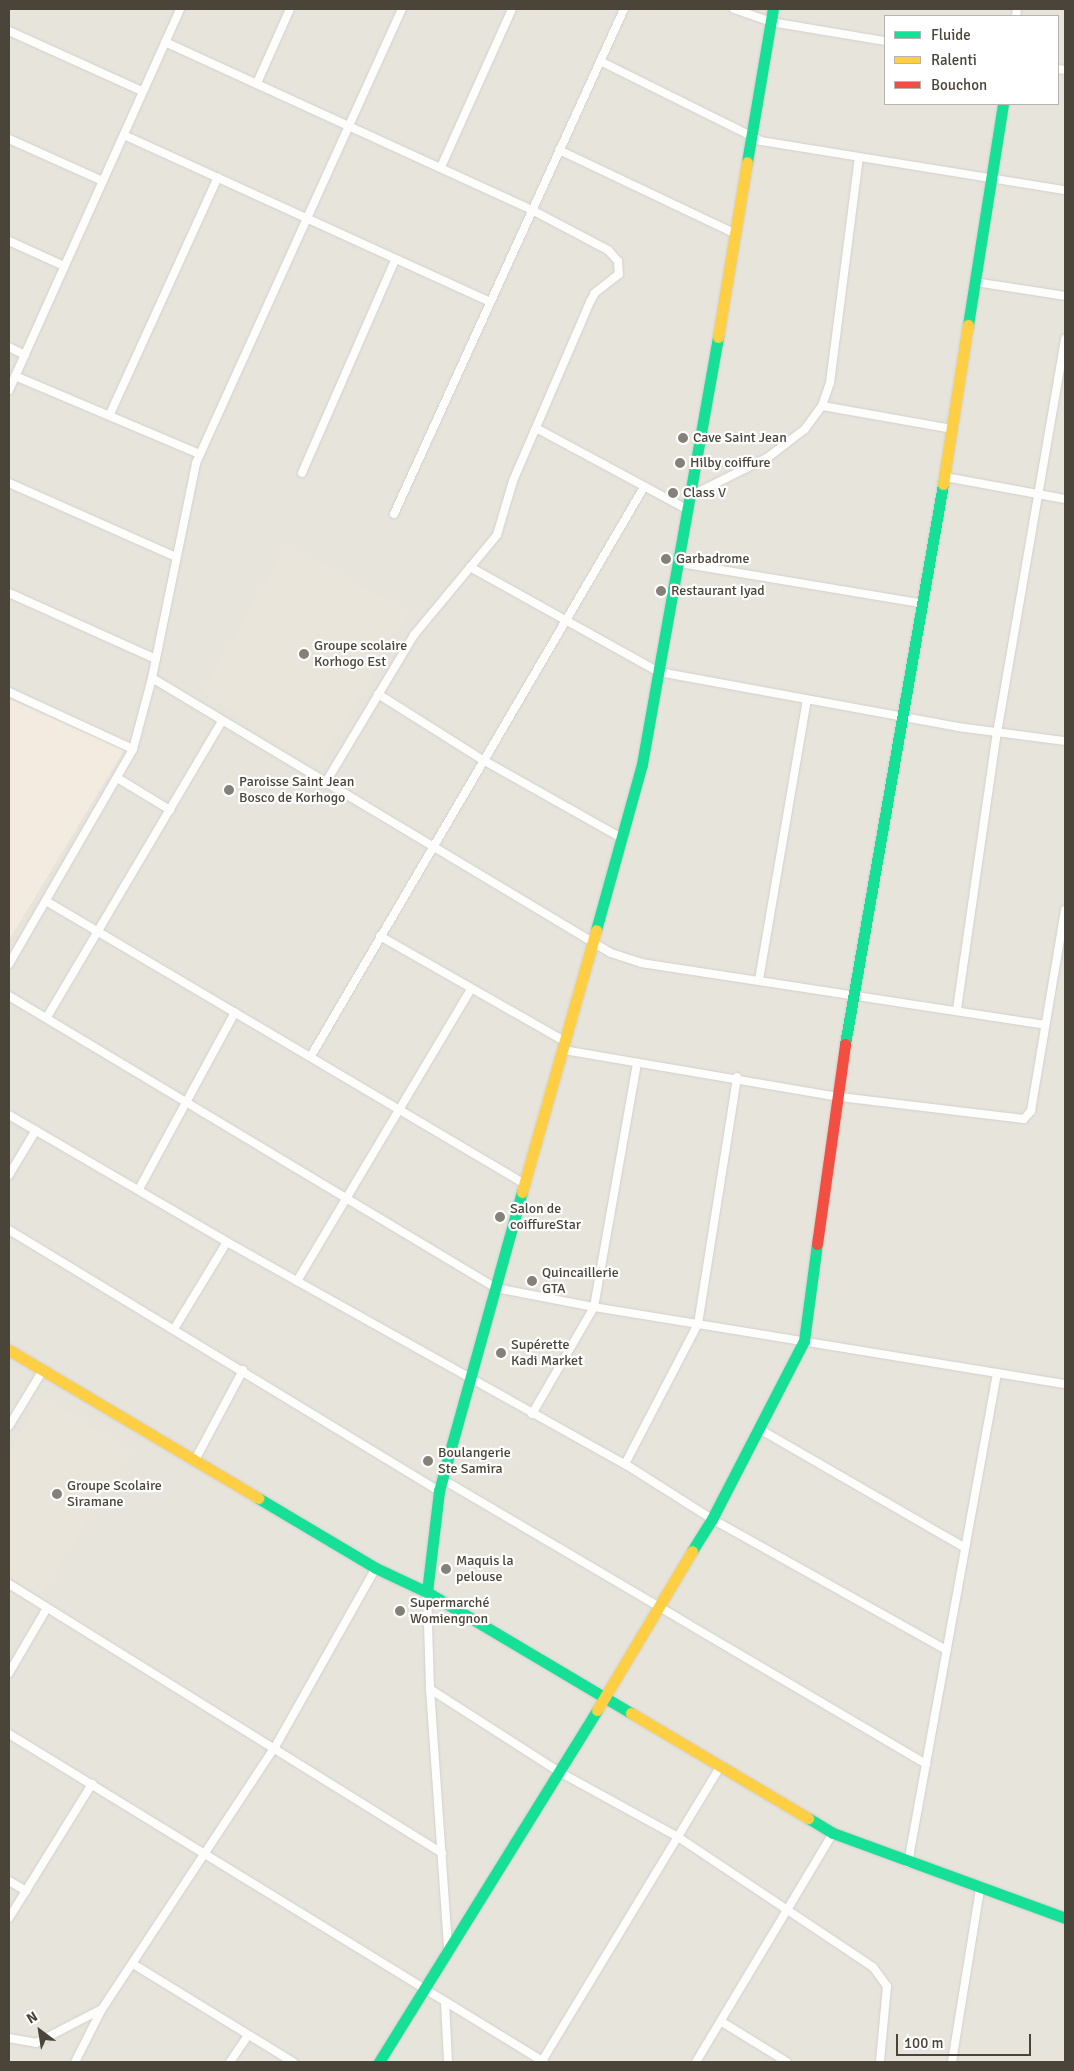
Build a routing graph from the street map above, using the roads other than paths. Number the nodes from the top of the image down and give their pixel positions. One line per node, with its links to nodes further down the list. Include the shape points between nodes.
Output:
1 (180, 9): 11 (street)
2 (290, 9): 13 (street)
3 (402, 9): 16 (street)
4 (512, 9): 22 (street)
5 (624, 9): 12 (street)
6 (734, 9): 8 (street)
7 (773, 9): 8 (street)
8 (771, 22): 10 (street); 18 (street)
9 (9, 31): 14 (street)
10 (884, 41)
11 (165, 42): 13 (street); 14 (street)
12 (600, 60): 18 (street); 20 (street)
13 (257, 83): 16 (street)
14 (142, 91): 17 (street)
15 (1003, 105): 24 (street)
16 (349, 125): 22 (street); 28 (street)
17 (124, 135): 23 (street); 25 (street)
18 (749, 137): 21 (street, via 776,145); 29 (street)
19 (9, 139): 25 (street)
20 (559, 150): 27 (street); 29 (street)
21 (859, 158): 24 (street); 41 (street, via 830,384)
22 (441, 167): 27 (street)
23 (218, 177): 28 (street); 42 (street)
24 (992, 178): 26 (street); 33 (street)
25 (103, 181): 32 (street)
26 (1065, 190)
27 (532, 210): 35 (street); 43 (street, via 608,250 614,254 620,267 614,280 595,293 590,302)
28 (305, 217): 31 (street); 45 (street)
29 (734, 233): 51 (street)
30 (9, 241): 32 (street)
31 (395, 260): 35 (street); 46 (street)
32 (64, 266): 38 (street)
33 (975, 282): 34 (street); 44 (street)
34 (1065, 296)
35 (490, 302): 54 (street)
36 (1065, 339): 50 (street)
37 (9, 347): 38 (street)
38 (24, 355): 39 (street)
39 (15, 376): 40 (street); 42 (street)
40 (9, 390)
41 (822, 406): 44 (street); 51 (street, via 805,429 767,458)
42 (110, 414): 45 (street)
43 (536, 428): 49 (street); 57 (street, via 514,481 497,535)
44 (952, 429): 47 (street)
45 (200, 454): 55 (street)
46 (302, 473)
47 (945, 477): 50 (street); 59 (street)
48 (9, 483): 55 (street)
49 (644, 487): 53 (street); 60 (street)
50 (1039, 494): 52 (street); 69 (street)
51 (690, 496): 53 (street)
52 (1065, 499)
53 (688, 510): 56 (street)
54 (394, 514)
55 (176, 557): 61 (street)
56 (680, 563): 59 (street); 62 (street)
57 (470, 567): 60 (street); 65 (street, via 414,635)
58 (9, 593): 61 (street)
59 (924, 604): 67 (street)
60 (565, 621): 62 (street); 72 (street)
61 (156, 659): 63 (street)
62 (659, 672): 66 (street); 76 (street, via 642,764)
63 (152, 678): 68 (street); 71 (street)
64 (9, 692): 71 (street)
65 (378, 694): 72 (street); 74 (street)
66 (807, 700): 67 (street); 84 (street)
67 (904, 717): 69 (street); 86 (street)
68 (222, 722): 74 (street); 75 (street)
69 (997, 733): 70 (street); 88 (street)
70 (1065, 741)
71 (133, 749): 73 (street)
72 (483, 760): 76 (street); 77 (street)
73 (119, 779): 75 (street); 78 (street)
74 (325, 784): 77 (street)
75 (170, 810): 80 (street)
76 (622, 839): 82 (street)
77 (431, 847): 81 (street); 82 (street)
78 (46, 901): 80 (street); 83 (street)
79 (1065, 910): 91 (street)
80 (99, 932): 89 (street); 90 (street)
81 (380, 936): 85 (street); 93 (street)
82 (593, 944): 84 (street, via 610,954 641,962); 92 (street)
83 (9, 964)
84 (760, 980): 86 (street)
85 (471, 989): 92 (street); 98 (street)
86 (852, 994): 88 (street); 96 (street)
87 (9, 996): 90 (street)
88 (957, 1009): 91 (street)
89 (235, 1012): 93 (street); 97 (street)
90 (47, 1017): 97 (street)
91 (1045, 1025): 96 (street, via 1031,1111 1024,1119)
92 (565, 1046): 94 (street); 102 (street)
93 (311, 1056): 98 (street)
94 (637, 1063): 95 (street); 109 (street)
95 (737, 1077): 96 (street); 110 (street)
96 (840, 1097): 112 (street)
97 (187, 1101): 103 (street); 104 (street)
98 (399, 1110): 102 (street); 104 (street)
99 (9, 1115): 100 (street)
100 (36, 1130): 101 (street); 103 (street)
101 (9, 1175)
102 (525, 1184): 108 (street)
103 (139, 1189): 106 (street)
104 (345, 1198): 107 (street); 108 (street)
105 (9, 1230): 111 (street)
106 (227, 1242): 107 (street); 111 (street)
107 (296, 1281): 117 (street)
108 (496, 1288): 109 (street); 117 (street)
109 (594, 1307): 110 (street); 119 (street)
110 (698, 1324): 112 (street); 123 (street)
111 (174, 1329): 115 (street)
112 (804, 1341): 116 (street); 121 (street)
113 (9, 1350): 114 (street)
114 (43, 1370): 120 (street); 122 (street)
115 (243, 1370): 122 (street); 125 (street)
116 (997, 1373): 118 (street); 127 (street)
117 (470, 1380): 119 (street); 124 (street)
118 (1065, 1384)
119 (532, 1414): 123 (street)
120 (9, 1426)
121 (761, 1430): 126 (street); 127 (street)
122 (195, 1460): 128 (street)
123 (625, 1464): 126 (street)
124 (442, 1479): 125 (street); 131 (street)
125 (439, 1492): 130 (street)
126 (712, 1519): 131 (street); 133 (street)
127 (964, 1547): 133 (street)
128 (376, 1568): 130 (street); 138 (street)
129 (9, 1584): 132 (street)
130 (427, 1592): 135 (street); 136 (street)
131 (658, 1605): 136 (street); 139 (street)
132 (47, 1608): 134 (street); 138 (street)
133 (945, 1649): 139 (street)
134 (9, 1673)
135 (430, 1689): 141 (street); 145 (street)
136 (605, 1698): 140 (street); 141 (street)
137 (9, 1734): 142 (street)
138 (275, 1747): 145 (street); 146 (street)
139 (926, 1764): 147 (street)
140 (721, 1765): 143 (street); 144 (street)
141 (562, 1772): 144 (street); 154 (street)
142 (92, 1784): 146 (street); 150 (street)
143 (833, 1834): 147 (street); 151 (street)
144 (678, 1837): 151 (street); 167 (street)
145 (442, 1852): 154 (street)
146 (207, 1855): 155 (street); 156 (street)
147 (908, 1863): 149 (street)
148 (9, 1881): 150 (street)
149 (980, 1889): 153 (street); 171 (street)
150 (26, 1891): 152 (street)
151 (790, 1911): 159 (street); 170 (street, via 873,1967 887,1986)
152 (9, 1918)
153 (1065, 1918)
154 (448, 1949): 156 (street)
155 (133, 1964): 158 (street); 160 (street)
156 (424, 1989): 157 (street); 165 (street)
157 (445, 2002): 166 (street); 167 (street)
158 (102, 2009): 161 (street, via 36,2042); 162 (street)
159 (722, 2022): 168 (street); 169 (street)
160 (248, 2035): 163 (street); 164 (street)
161 (9, 2038)
162 (75, 2062)
163 (230, 2062)
164 (293, 2062)
165 (379, 2062)
166 (448, 2062)
167 (543, 2062)
168 (696, 2062)
169 (787, 2062)
170 (880, 2062)
171 (952, 2062)

